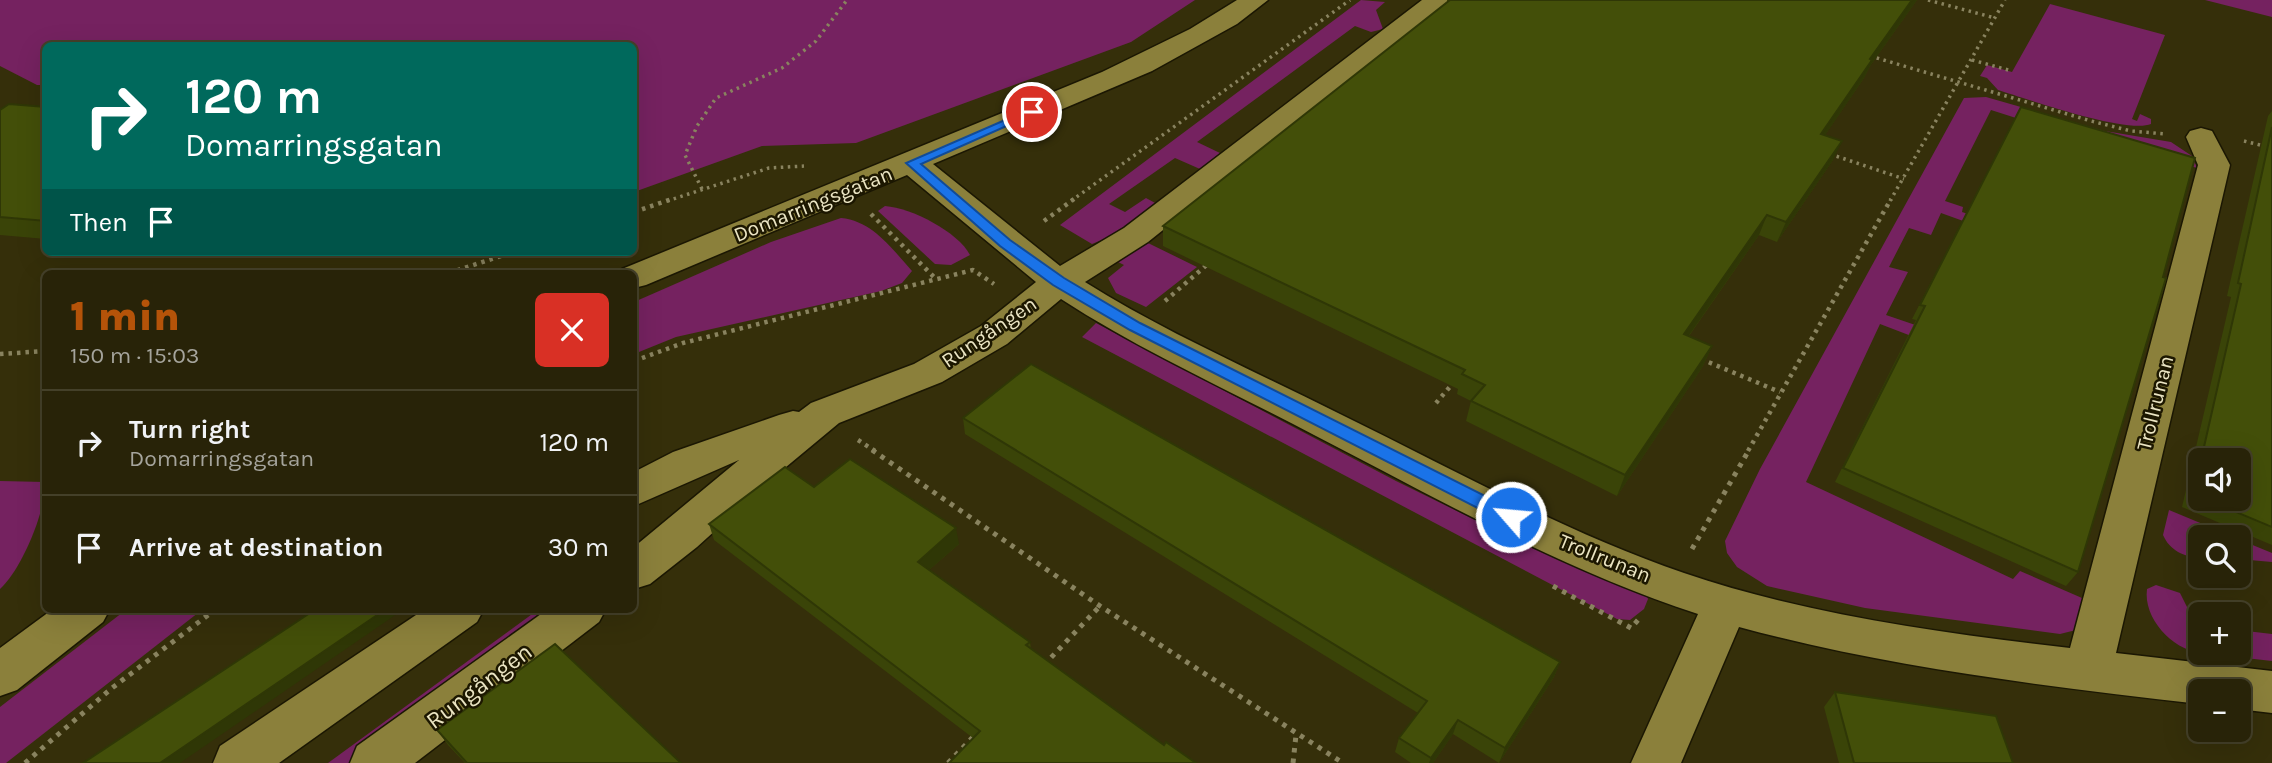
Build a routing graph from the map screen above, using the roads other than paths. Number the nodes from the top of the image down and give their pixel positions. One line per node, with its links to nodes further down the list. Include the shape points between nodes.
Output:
1 (1255, 0): 4 (street, Domarringsgatan, via 1155,59)
2 (1438, 0): 6 (street, Rungången, via 1136,235)
3 (2201, 137): 14 (street, Trollrunan, via 2214,165)
4 (912, 163): 5 (street, Domarringsgatan); 6 (street, Trollrunan, via 1005,243)
5 (637, 276)
6 (1044, 295): 7 (street, Rungången, via 965,353 928,373); 10 (street, Trollrunan, via 1135,326 1534,529)
7 (825, 413): 8 (street, via 688,463); 9 (street, Rungången)
8 (637, 488)
9 (637, 569)
10 (1726, 604): 14 (street, Trollrunan, via 1826,629 1971,656); 19 (street)
11 (82, 613): 15 (street)
12 (455, 613): 17 (street)
13 (578, 613): 18 (street, Rungången)
14 (2088, 671): 16 (street, Trollrunan)
15 (0, 675)
16 (2272, 692)
17 (238, 763)
18 (374, 763)
19 (1656, 763)

